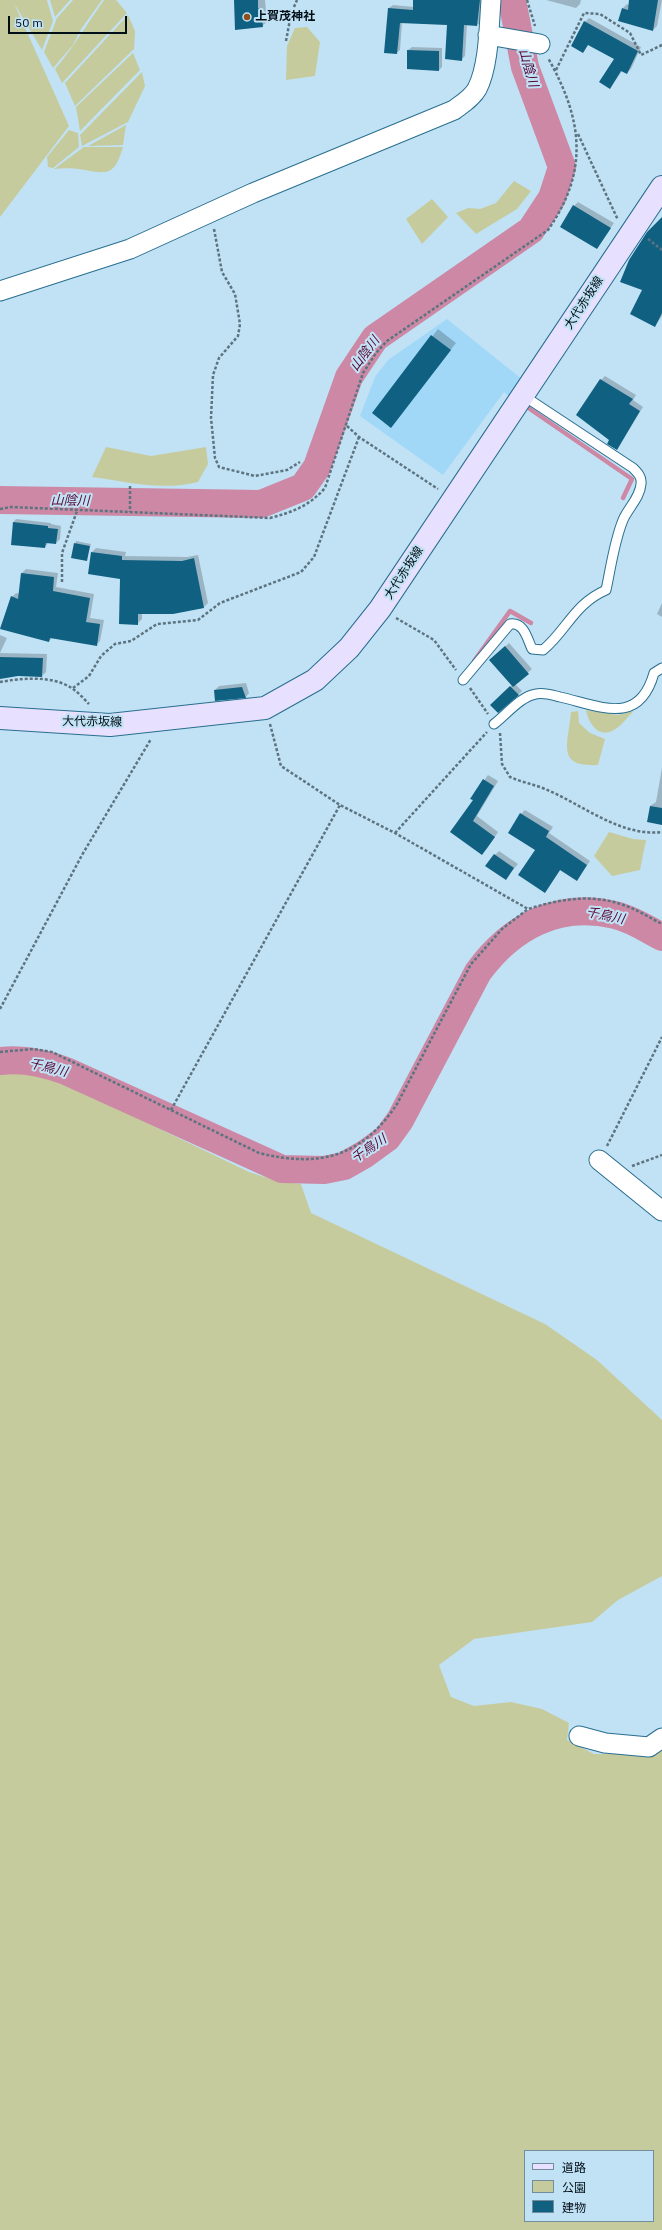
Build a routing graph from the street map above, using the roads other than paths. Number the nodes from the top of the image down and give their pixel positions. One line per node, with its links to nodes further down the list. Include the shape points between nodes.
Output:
1 (491, 0): 2 (street)
2 (488, 35): 3 (street); 5 (street, via 482,76 477,90 454,110 211,211 130,249)
3 (540, 44)
4 (662, 187): 6 (main road, 大代赤坂線)
5 (0, 291)
6 (524, 396): 8 (lane, via 633,468 640,475 641,483 638,496 624,518 618,534 606,590 582,604 543,650 532,649 521,626 516,623 510,624); 9 (main road, 大代赤坂線, via 380,609 349,648 315,680 266,708 110,725)
7 (662, 668): 10 (lane, via 654,673 646,695 631,707 611,708 551,694 534,694)
8 (463, 680)
9 (0, 718)
10 (494, 724)
11 (599, 1160): 12 (street)
12 (662, 1211)
13 (579, 1736): 14 (street, via 605,1743 649,1747)
14 (662, 1738)

